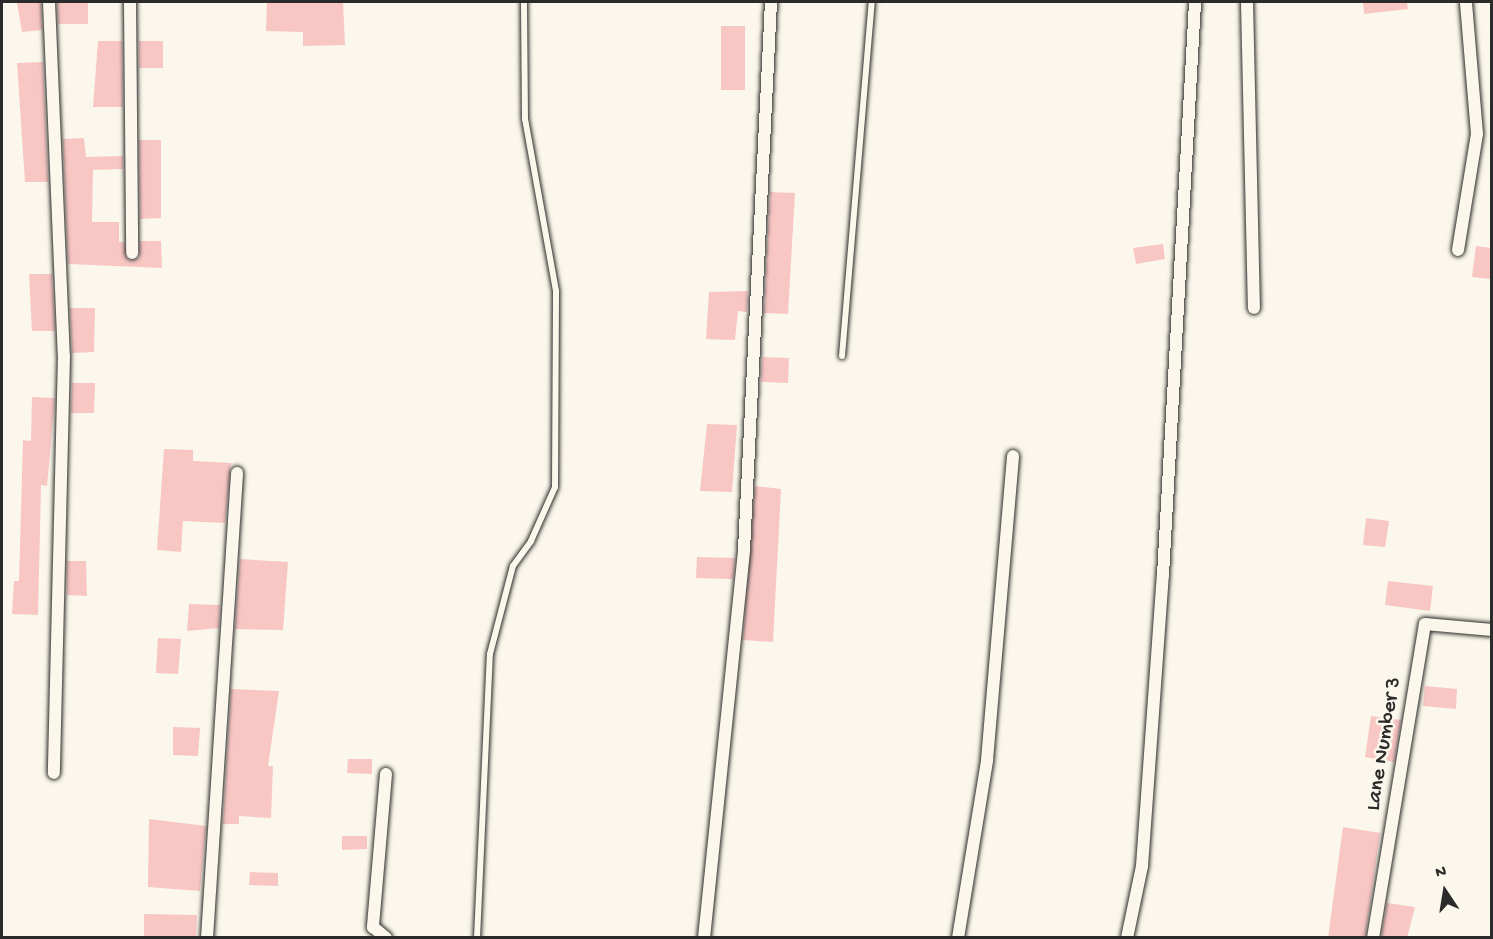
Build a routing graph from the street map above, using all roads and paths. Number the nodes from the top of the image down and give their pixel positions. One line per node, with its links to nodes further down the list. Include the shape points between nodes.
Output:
1 (49, 2): 16 (street, via 64,356)
2 (130, 2): 10 (street)
3 (524, 2): 20 (lane, via 525,119 556,291 555,487 531,541 513,566 490,654)
4 (771, 2): 21 (street, via 744,550)
5 (872, 2): 12 (lane)
6 (1195, 2): 23 (street, via 1142,866)
7 (1247, 2): 11 (street)
8 (1466, 2): 9 (street, via 1477,134)
9 (1458, 250)
10 (132, 253)
11 (1254, 308)
12 (842, 356)
13 (1013, 456): 22 (street, via 987,760)
14 (237, 473): 18 (street)
15 (1491, 630): 24 (street, Lane Number 3, via 1425,624)
16 (54, 773)
17 (386, 774): 19 (street, via 373,927)
18 (207, 938)
19 (386, 938)
20 (477, 938)
21 (704, 938)
22 (958, 938)
23 (1127, 938)
24 (1373, 938)

